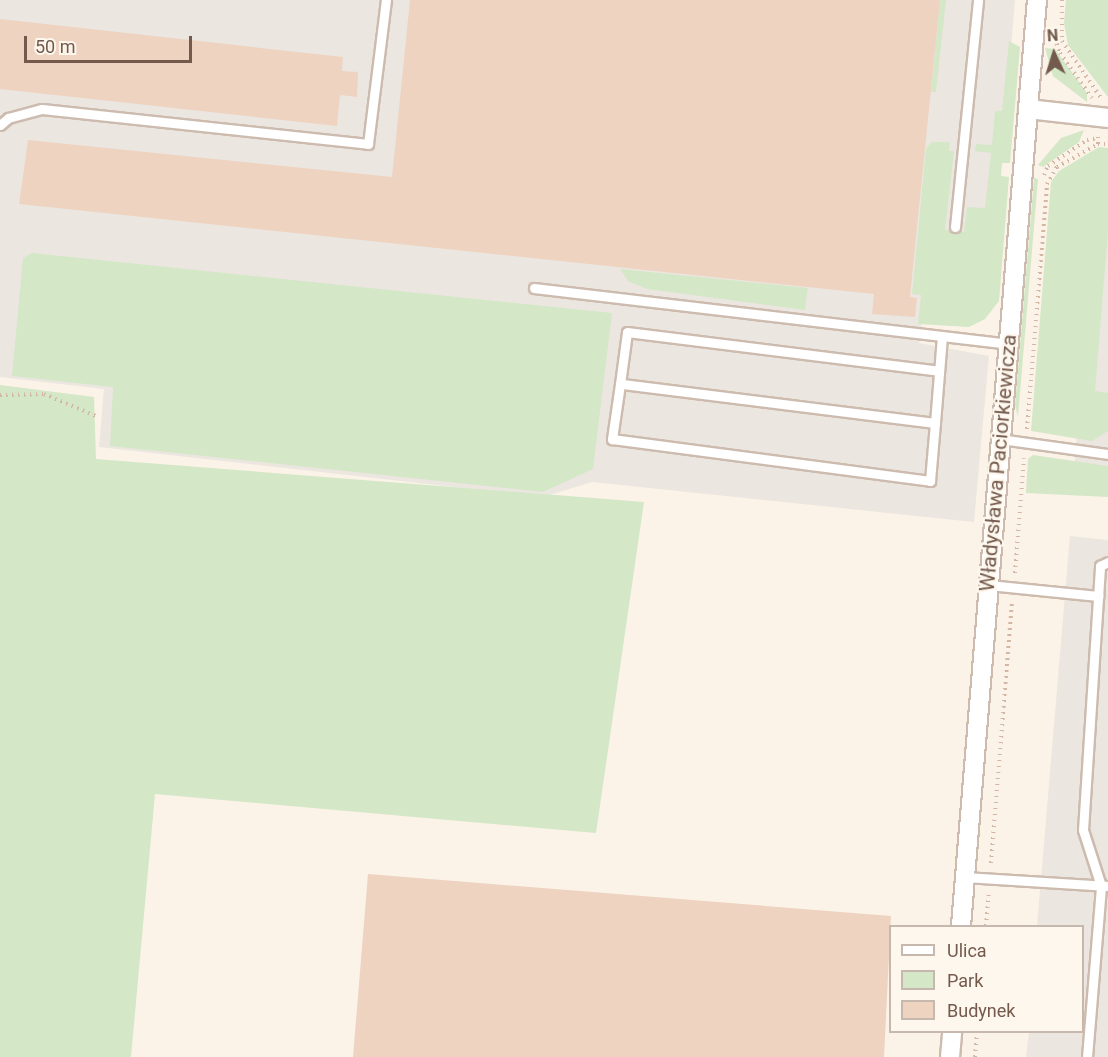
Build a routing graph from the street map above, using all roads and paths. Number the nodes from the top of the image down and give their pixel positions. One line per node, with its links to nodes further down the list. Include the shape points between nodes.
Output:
1 (386, 0): 10 (lane, via 368,144 42,109 8,118)
2 (978, 0): 14 (lane)
3 (1037, 0): 8 (street, Władysława Paciorkiewicza)
4 (1056, 0): 6 (path)
5 (1062, 0): 9 (path, via 1062,41)
6 (1054, 17)
7 (1054, 34): 9 (path, via 1060,53)
8 (1028, 109): 9 (street); 17 (street, Władysława Paciorkiewicza)
9 (1102, 111): 11 (path); 12 (path)
10 (0, 126)
11 (1088, 140)
12 (1098, 144): 13 (path); 24 (path, via 1057,167 1047,184)
13 (1108, 144)
14 (955, 227)
15 (534, 288): 16 (lane)
16 (942, 336): 17 (lane); 18 (lane)
17 (1008, 344): 23 (street, Władysława Paciorkiewicza)
18 (939, 371): 19 (lane, via 627,332); 22 (lane)
19 (620, 384): 22 (lane); 22 (lane, via 612,439 930,481)
20 (0, 395): 21 (path, via 44,394)
21 (98, 417)
22 (935, 423)
23 (1000, 439): 24 (lane); 27 (street, Władysława Paciorkiewicza)
24 (1026, 442): 25 (lane); 28 (path)
25 (1108, 454)
26 (1108, 562): 29 (lane, via 1100,566)
27 (988, 585): 28 (lane); 30 (street, Władysława Paciorkiewicza)
28 (1014, 587): 29 (lane); 31 (path)
29 (1098, 596): 32 (lane, via 1083,830)
30 (965, 877): 31 (lane); 33 (street, Władysława Paciorkiewicza)
31 (990, 879): 32 (lane); 34 (path)
32 (1104, 886): 39 (lane)
33 (961, 925)
34 (986, 925)
35 (952, 1033): 37 (street)
36 (977, 1033): 38 (path)
37 (950, 1057)
38 (975, 1057)
39 (1087, 1057)

